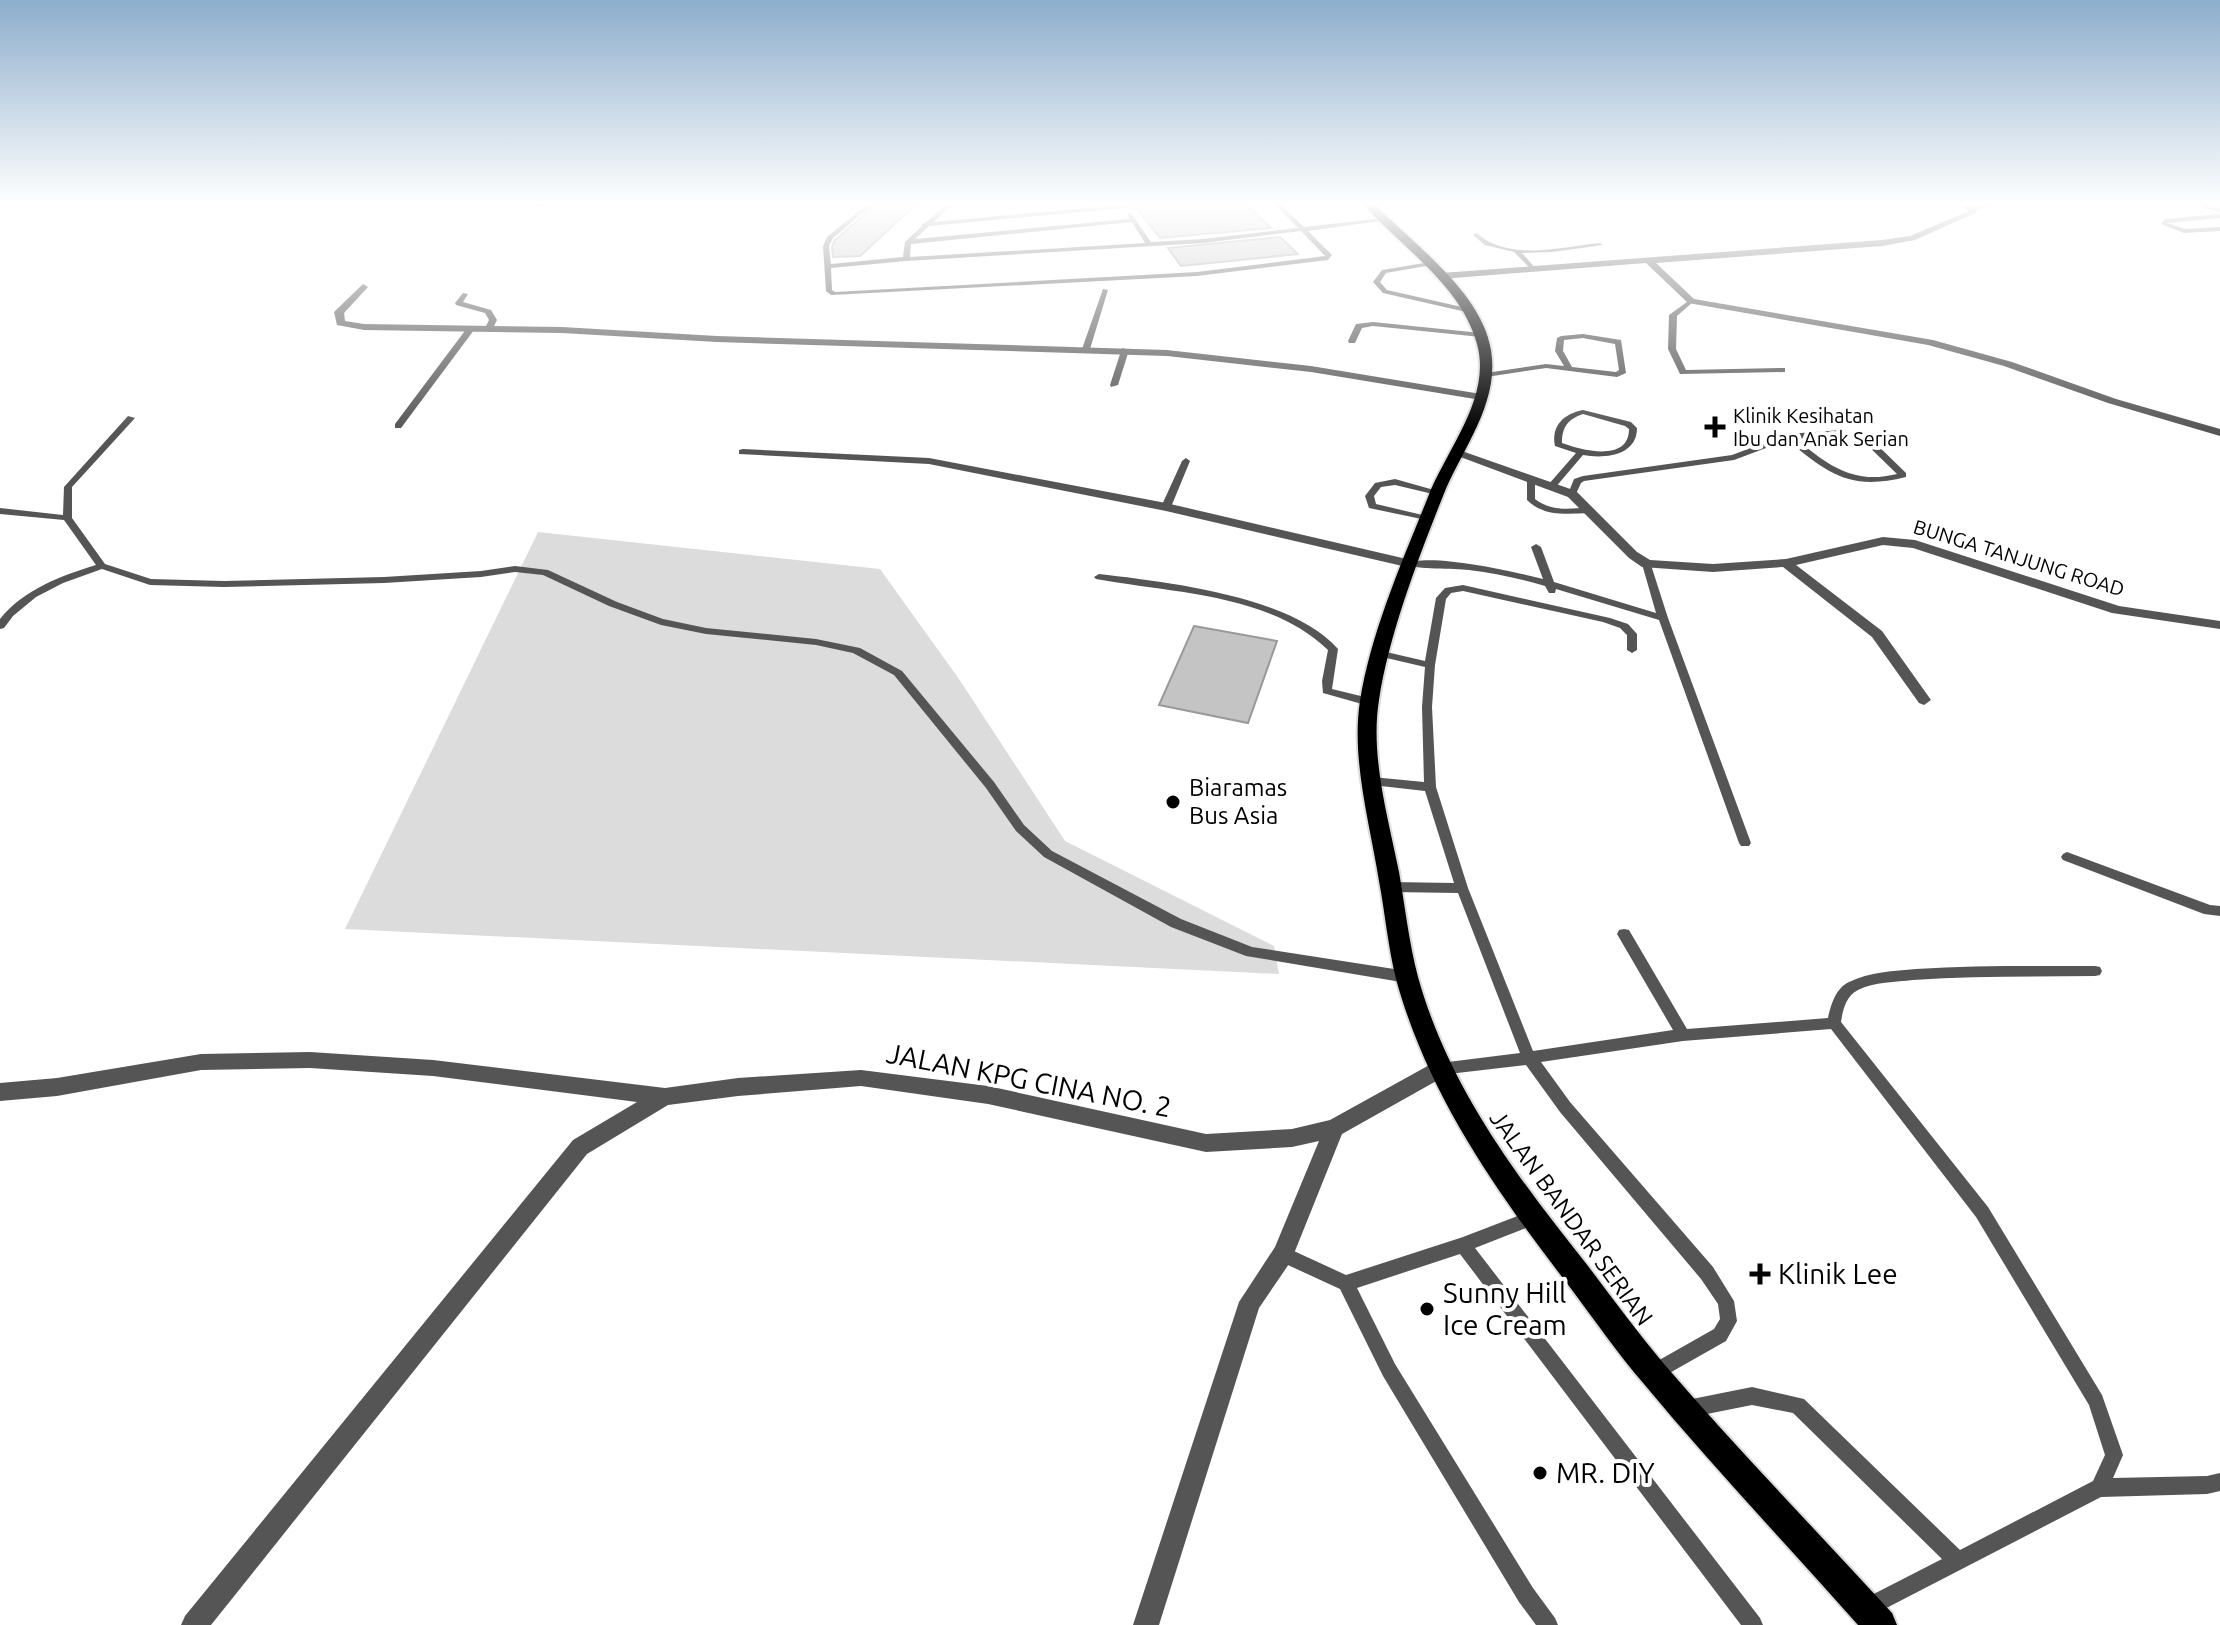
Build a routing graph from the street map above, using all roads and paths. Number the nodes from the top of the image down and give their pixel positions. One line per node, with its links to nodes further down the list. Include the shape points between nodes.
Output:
1 (829, 281): 2 (lane, via 829,291 842,295)
2 (1081, 281)
3 (1377, 281): 10 (lane, via 1385,292)
4 (1445, 281): 10 (main road, JALAN BANDAR SERIAN)
5 (1670, 281): 9 (street)
6 (363, 287): 11 (street, via 339,312 340,323)
7 (1105, 290): 15 (lane)
8 (465, 294): 12 (lane, via 459,303 488,312 493,320)
9 (1691, 301): 18 (lane, via 1673,315 1672,349 1683,372); 23 (street, via 1929,342)
10 (1472, 312): 13 (main road, JALAN BANDAR SERIAN)
11 (470, 330): 12 (street); 22 (lane)
12 (488, 330): 15 (street)
13 (1481, 335): 14 (lane, via 1373,324 1359,326); 20 (main road, JALAN BANDAR SERIAN)
14 (1352, 341)
15 (1086, 349): 16 (street)
16 (1125, 350): 19 (lane); 20 (street)
17 (1569, 368): 17 (lane, via 1617,375 1623,371 1618,342 1561,338 1559,351); 20 (lane, via 1546,366)
18 (1782, 370)
19 (1114, 385)
20 (1484, 386): 26 (main road, JALAN BANDAR SERIAN)
21 (131, 418): 36 (lane, via 68,487)
22 (398, 426)
23 (2220, 433)
24 (1788, 437): 24 (lane, via 1857,435 1903,475 1860,480 1835,474); 32 (lane, via 1734,457 1583,479)
25 (743, 452): 33 (street, via 929,461)
26 (1459, 453): 29 (street); 31 (main road, JALAN BANDAR SERIAN)
27 (1580, 453): 27 (lane, via 1557,440 1560,424 1571,414 1619,420 1633,428 1633,436 1618,452); 30 (lane)
28 (1186, 461): 33 (lane)
29 (1531, 480): 30 (street); 34 (lane, via 1531,500 1540,508)
30 (1551, 487): 32 (street)
31 (1437, 492): 37 (main road, JALAN BANDAR SERIAN); 37 (lane, via 1395,482 1378,485 1369,496 1372,506)
32 (1572, 494): 34 (street)
33 (1166, 507): 40 (street)
34 (1590, 510): 41 (street)
35 (0, 511): 36 (lane)
36 (67, 518): 42 (lane)
37 (1428, 519): 40 (main road, JALAN BANDAR SERIAN)
38 (1536, 547): 44 (lane)
39 (1786, 563): 41 (street, BUNGA TANJUNG ROAD, via 1713,568); 47 (street, BUNGA TANJUNG ROAD, via 1883,541 1915,544 2117,610); 52 (street, via 1877,634)
40 (1411, 564): 44 (lane, via 1452,564); 50 (main road, JALAN BANDAR SERIAN)
41 (1647, 564): 46 (lane)
42 (102, 566): 48 (lane, via 38,591); 63 (lane, via 150,582 224,584 384,580 515,569 545,572 661,622 856,650 898,673 1020,828 1048,854 1176,923 1251,952)
43 (1099, 577): 53 (lane, via 1206,594 1289,619 1317,632 1333,649 1327,691)
44 (1553, 587): 45 (lane); 46 (lane)
45 (1549, 606): 49 (lane, via 1624,626 1634,641); 51 (lane, via 1448,590 1441,598)
46 (1663, 618): 56 (lane)
47 (2220, 625)
48 (0, 626)
49 (1632, 650)
50 (1382, 654): 51 (lane); 53 (main road, JALAN BANDAR SERIAN)
51 (1430, 665): 55 (lane)
52 (1924, 700)
53 (1369, 702): 54 (main road, JALAN BANDAR SERIAN)
54 (1372, 781): 55 (lane); 58 (main road, JALAN BANDAR SERIAN)
55 (1430, 787): 59 (lane)
56 (1745, 843)
57 (2067, 857): 60 (lane)
58 (1391, 887): 59 (lane); 63 (main road, JALAN BANDAR SERIAN)
59 (1462, 888): 66 (lane)
60 (2220, 911)
61 (1624, 934): 65 (lane)
62 (2095, 971): 64 (lane, via 1889,976 1854,985 1837,1003)
63 (1407, 977): 67 (main road, JALAN BANDAR SERIAN)
64 (1834, 1023): 65 (lane); 78 (lane, via 1982,1212 2096,1401 2114,1455)
65 (1683, 1035): 66 (lane)
66 (1529, 1058): 67 (lane); 75 (lane, via 1726,1301 1729,1321 1720,1335)
67 (1440, 1069): 70 (street, JALAN KPG CINA NO. 2); 71 (main road, JALAN BANDAR SERIAN, via 1474,1133)
68 (0, 1092): 69 (street, via 201,1062 310,1060 433,1068)
69 (665, 1097): 70 (street, JALAN KPG CINA NO. 2, via 861,1078 988,1095 1206,1143 1292,1138); 81 (street, via 580,1147)
70 (1334, 1128): 73 (street)
71 (1533, 1218): 72 (lane); 75 (main road, JALAN BANDAR SERIAN)
72 (1463, 1245): 74 (lane); 84 (lane)
73 (1283, 1254): 74 (lane); 82 (street, via 1250,1302)
74 (1346, 1283): 83 (lane, via 1389,1370)
75 (1653, 1373): 76 (main road, JALAN BANDAR SERIAN)
76 (1687, 1409): 79 (lane, via 1752,1396 1798,1405); 80 (main road, JALAN BANDAR SERIAN)
77 (2220, 1482): 78 (lane)
78 (2100, 1488): 79 (lane)
79 (1957, 1561): 80 (lane)
80 (1873, 1617)
81 (194, 1625)
82 (1146, 1625)
83 (1548, 1625)
84 (1753, 1625)

